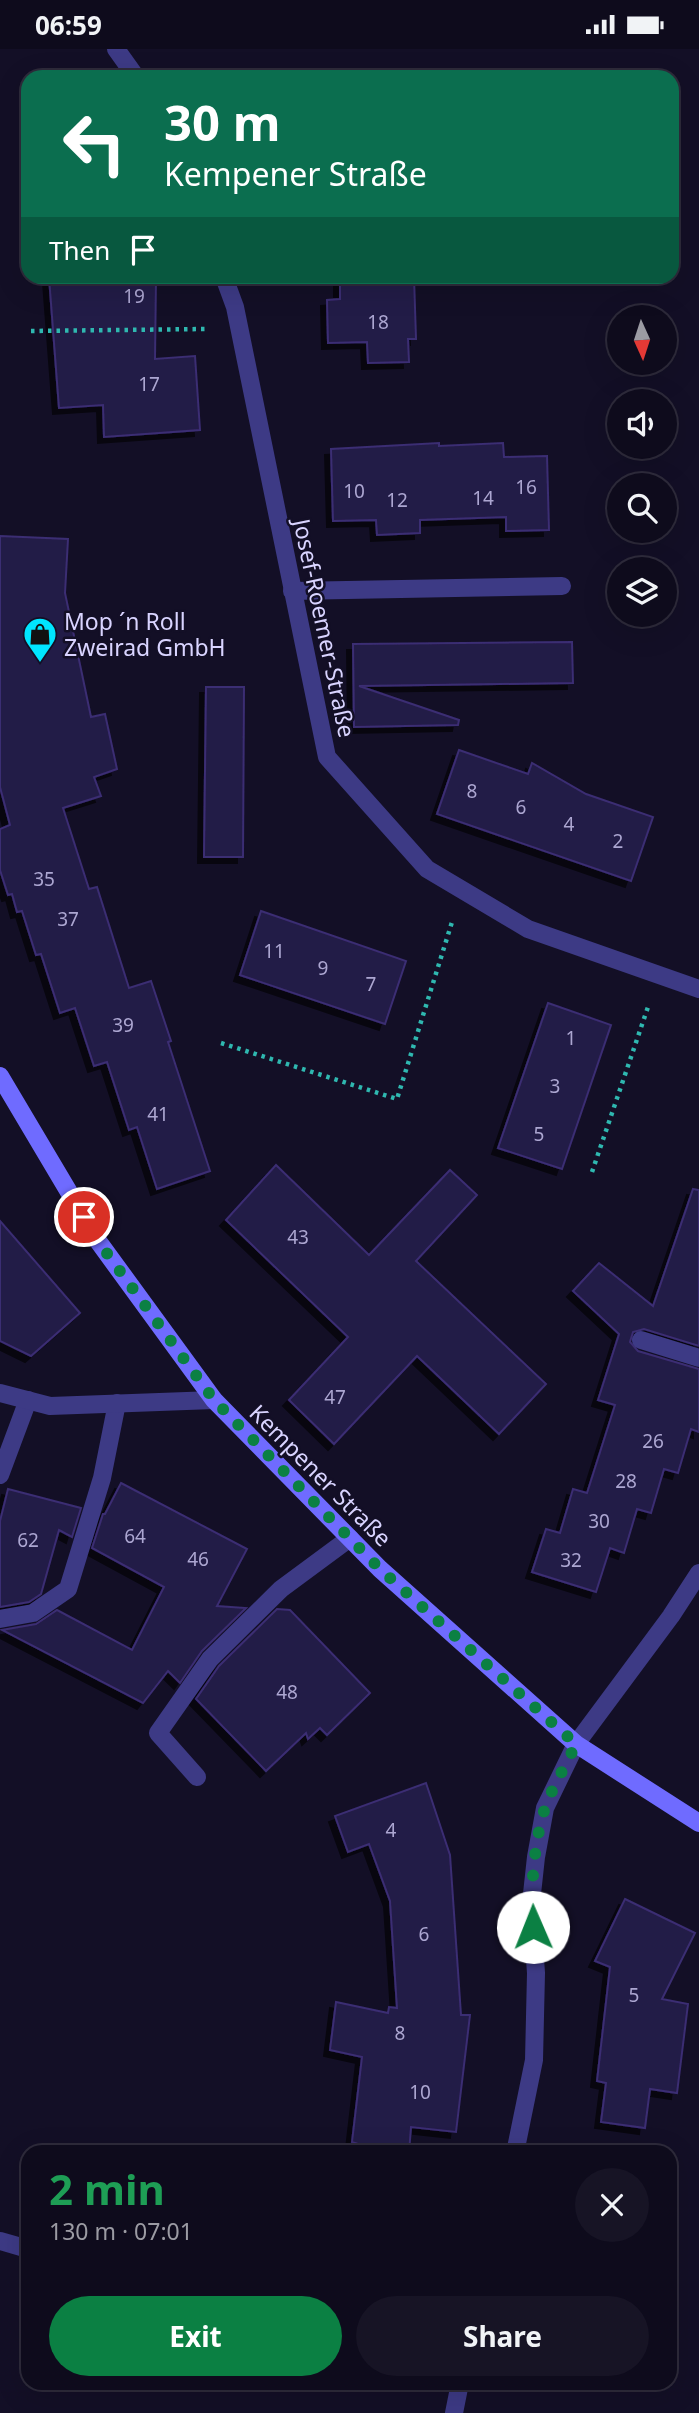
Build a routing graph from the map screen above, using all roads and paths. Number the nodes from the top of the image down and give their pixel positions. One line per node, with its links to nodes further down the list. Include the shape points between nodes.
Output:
1 (116, 49): 2 (street)
2 (131, 70)
3 (227, 284): 4 (street, Josef-Roemer-Straße)
4 (239, 328): 5 (path); 7 (street, Josef-Roemer-Straße)
5 (31, 331)
6 (562, 586): 7 (street)
7 (292, 591): 8 (street, Josef-Roemer-Straße, via 327,757 427,869)
8 (463, 890): 9 (street, Josef-Roemer-Straße, via 528,929); 11 (path, via 397,1099)
9 (659, 974): 10 (street, Josef-Roemer-Straße); 13 (path)
10 (699, 989)
11 (221, 1043)
12 (0, 1076): 18 (main road, Kempener Straße, via 98,1241)
13 (592, 1172)
14 (641, 1340): 15 (street)
15 (699, 1358)
16 (0, 1393): 17 (street)
17 (28, 1400): 19 (street, via 50,1406); 20 (street)
18 (214, 1400): 19 (street); 21 (main road, Kempener Straße)
19 (117, 1403): 23 (street, via 102,1478 68,1589 33,1613)
20 (0, 1475)
21 (350, 1538): 24 (main road, Kempener Straße); 25 (street, via 281,1588 210,1659 158,1733)
22 (699, 1573): 24 (street)
23 (0, 1619)
24 (576, 1744): 26 (main road, Kempener Straße); 27 (street, via 545,1808 536,1857 531,1903 536,1973 534,2060)
25 (197, 1777)
26 (699, 1823)
27 (517, 2145)
28 (0, 2241): 29 (street)
29 (21, 2247)
30 (459, 2390): 31 (street)
31 (454, 2413)

